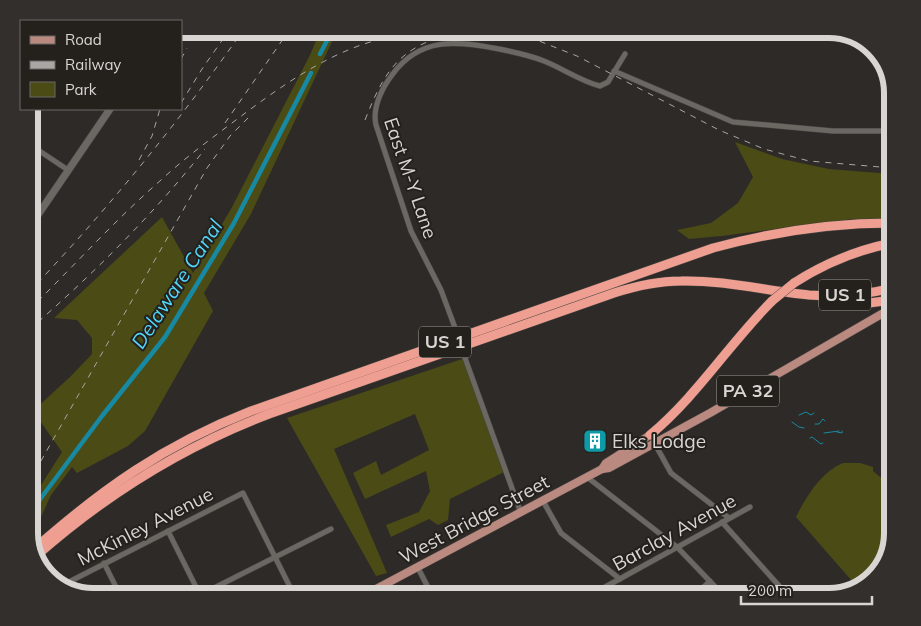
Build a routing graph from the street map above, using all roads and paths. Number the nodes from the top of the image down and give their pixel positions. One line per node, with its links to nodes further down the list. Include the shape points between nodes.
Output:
1 (624, 54): 2 (street, East M-Y Lane)
2 (614, 71): 4 (street, via 733,122); 20 (street, East M-Y Lane, bridge, via 608,82 600,86 526,55 448,42 432,46 401,64 390,78 374,115 411,231 441,290)
3 (109, 110): 6 (main road)
4 (884, 131)
5 (38, 150): 6 (street)
6 (68, 170): 7 (main road)
7 (38, 215)
8 (884, 223): 25 (highway, US 1, via 808,228 713,248 251,411 192,437 136,468)
9 (884, 245): 14 (highway, bridge, via 840,258 794,283 772,301 688,399)
10 (884, 290): 11 (highway, US 1, via 841,296)
11 (798, 294): 12 (highway, via 856,302); 27 (highway, US 1, via 682,281 638,286 600,297 225,432 168,460 128,485)
12 (884, 301)
13 (884, 313): 15 (main road, West Bridge Street / PA 32)
14 (650, 435): 15 (street); 16 (main road, West Bridge Street / PA 32, via 606,463)
15 (655, 444): 16 (main road, West Bridge Street / PA 32, via 610,468); 21 (street, via 671,473)
16 (602, 469): 17 (main road, West Bridge Street / PA 32)
17 (587, 477): 18 (main road, West Bridge Street / PA 32); 26 (street)
18 (543, 501): 20 (main road, West Bridge Street / PA 32); 31 (street, via 561,533)
19 (750, 507): 21 (street, Barclay Avenue)
20 (521, 514): 30 (main road, West Bridge Street / PA 32)
21 (729, 518): 22 (street, Barclay Avenue)
22 (722, 522): 26 (street, Barclay Avenue); 43 (street)
23 (331, 530): 28 (street)
24 (168, 531): 28 (street, McKinley Avenue, via 243,493); 29 (street, McKinley Avenue); 35 (street)
25 (39, 545)
26 (677, 547): 31 (street, Barclay Avenue); 32 (street)
27 (41, 552)
28 (275, 558): 36 (street); 37 (street)
29 (104, 564): 33 (street, McKinley Avenue); 34 (street)
30 (418, 568): 38 (main road, West Bridge Street / PA 32); 39 (street)
31 (620, 579): 40 (street, Barclay Avenue)
32 (710, 582): 41 (street); 42 (street)
33 (67, 583)
34 (116, 588)
35 (195, 588)
36 (215, 588)
37 (290, 588)
38 (379, 588)
39 (428, 588)
40 (604, 588)
41 (703, 588)
42 (716, 588)
43 (780, 588)

